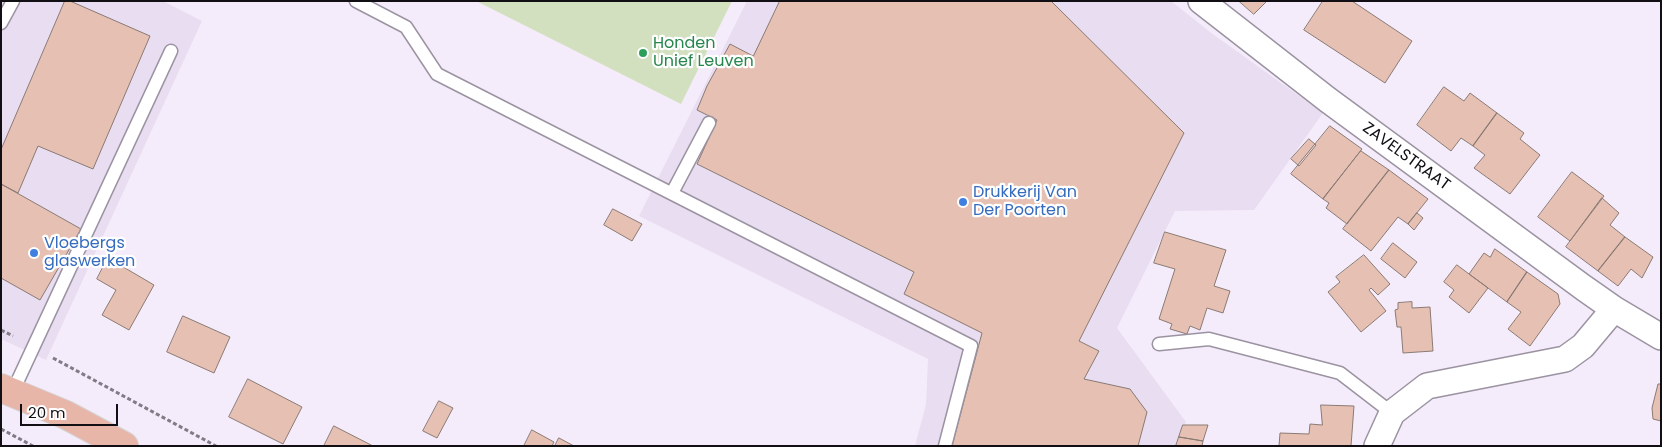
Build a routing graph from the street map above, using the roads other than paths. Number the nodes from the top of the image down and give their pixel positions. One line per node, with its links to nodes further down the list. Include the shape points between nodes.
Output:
1 (13, 1): 4 (lane)
2 (356, 1): 7 (lane, via 406,27 438,74)
3 (1201, 1): 8 (street, ZAVELSTRAAT, via 1328,100)
4 (1, 23)
5 (171, 51): 11 (lane, via 35,348)
6 (709, 123): 7 (lane)
7 (672, 193): 14 (lane, via 971,346)
8 (1614, 309): 9 (street, ZAVELSTRAAT); 12 (street, via 1583,346 1565,359 1426,386)
9 (1661, 337)
10 (1159, 344): 12 (lane, via 1209,339 1340,373)
11 (9, 382): 13 (main road)
12 (1392, 413): 15 (street)
13 (124, 446)
14 (945, 446)
15 (1377, 446)

